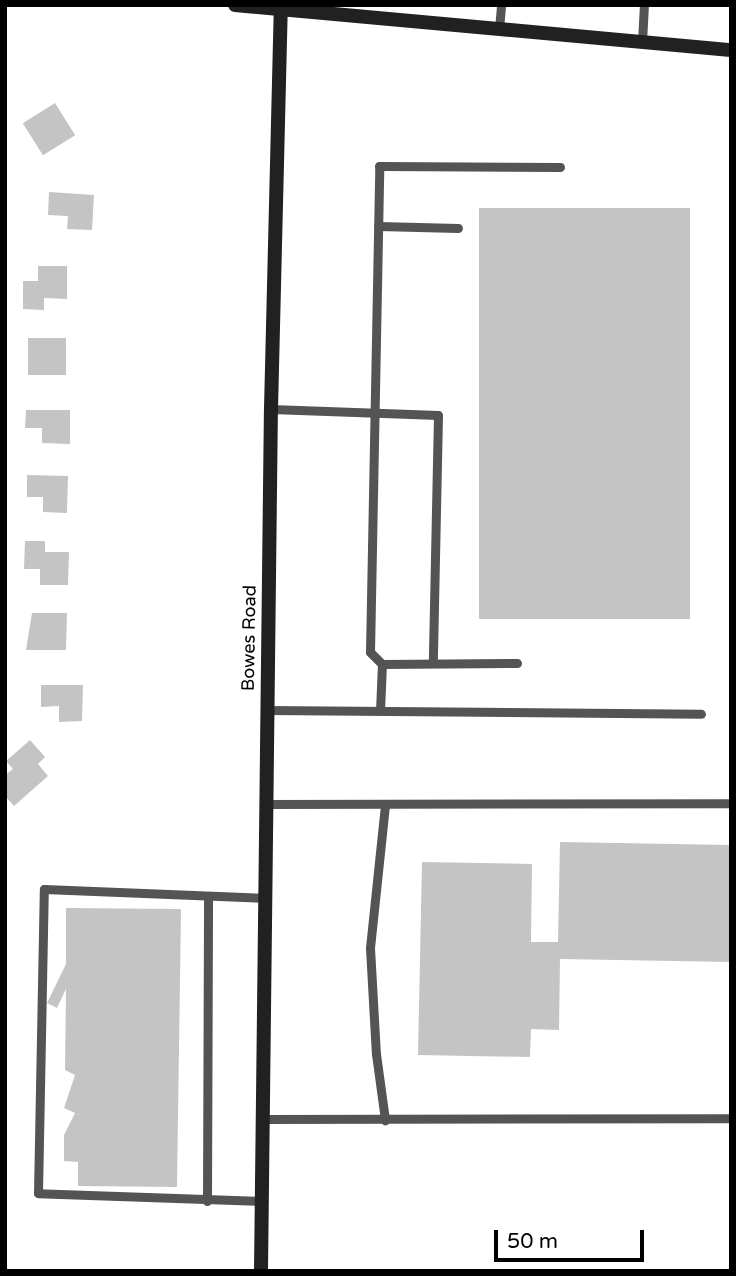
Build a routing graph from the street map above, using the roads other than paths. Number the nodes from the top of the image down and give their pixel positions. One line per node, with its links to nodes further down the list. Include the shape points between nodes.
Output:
1 (235, 5): 4 (main road)
2 (501, 5): 5 (lane)
3 (644, 5): 6 (lane)
4 (281, 9): 5 (main road); 11 (main road, Bowes Road)
5 (499, 29): 6 (main road)
6 (642, 42): 7 (main road)
7 (731, 50)
8 (560, 167): 9 (lane, via 379,166)
9 (378, 226): 10 (lane); 12 (lane)
10 (458, 228)
11 (271, 409): 12 (lane); 16 (main road, Bowes Road)
12 (375, 413): 13 (lane, via 438,415); 15 (lane, via 370,652)
13 (433, 663): 14 (lane); 15 (lane)
14 (517, 663)
15 (382, 664): 17 (lane)
16 (267, 710): 17 (lane); 20 (main road, Bowes Road)
17 (380, 711): 18 (lane)
18 (701, 714)
19 (731, 803): 21 (lane)
20 (266, 804): 21 (lane); 23 (main road, Bowes Road)
21 (385, 805): 26 (lane, via 370,948)
22 (208, 896): 23 (lane); 27 (lane); 27 (lane, via 44,889 38,1193)
23 (265, 898): 25 (main road, Bowes Road)
24 (731, 1118): 26 (lane)
25 (264, 1119): 26 (lane); 28 (main road, Bowes Road)
26 (385, 1120)
27 (206, 1201): 28 (lane)
28 (262, 1201): 29 (main road, Bowes Road)
29 (261, 1271)

